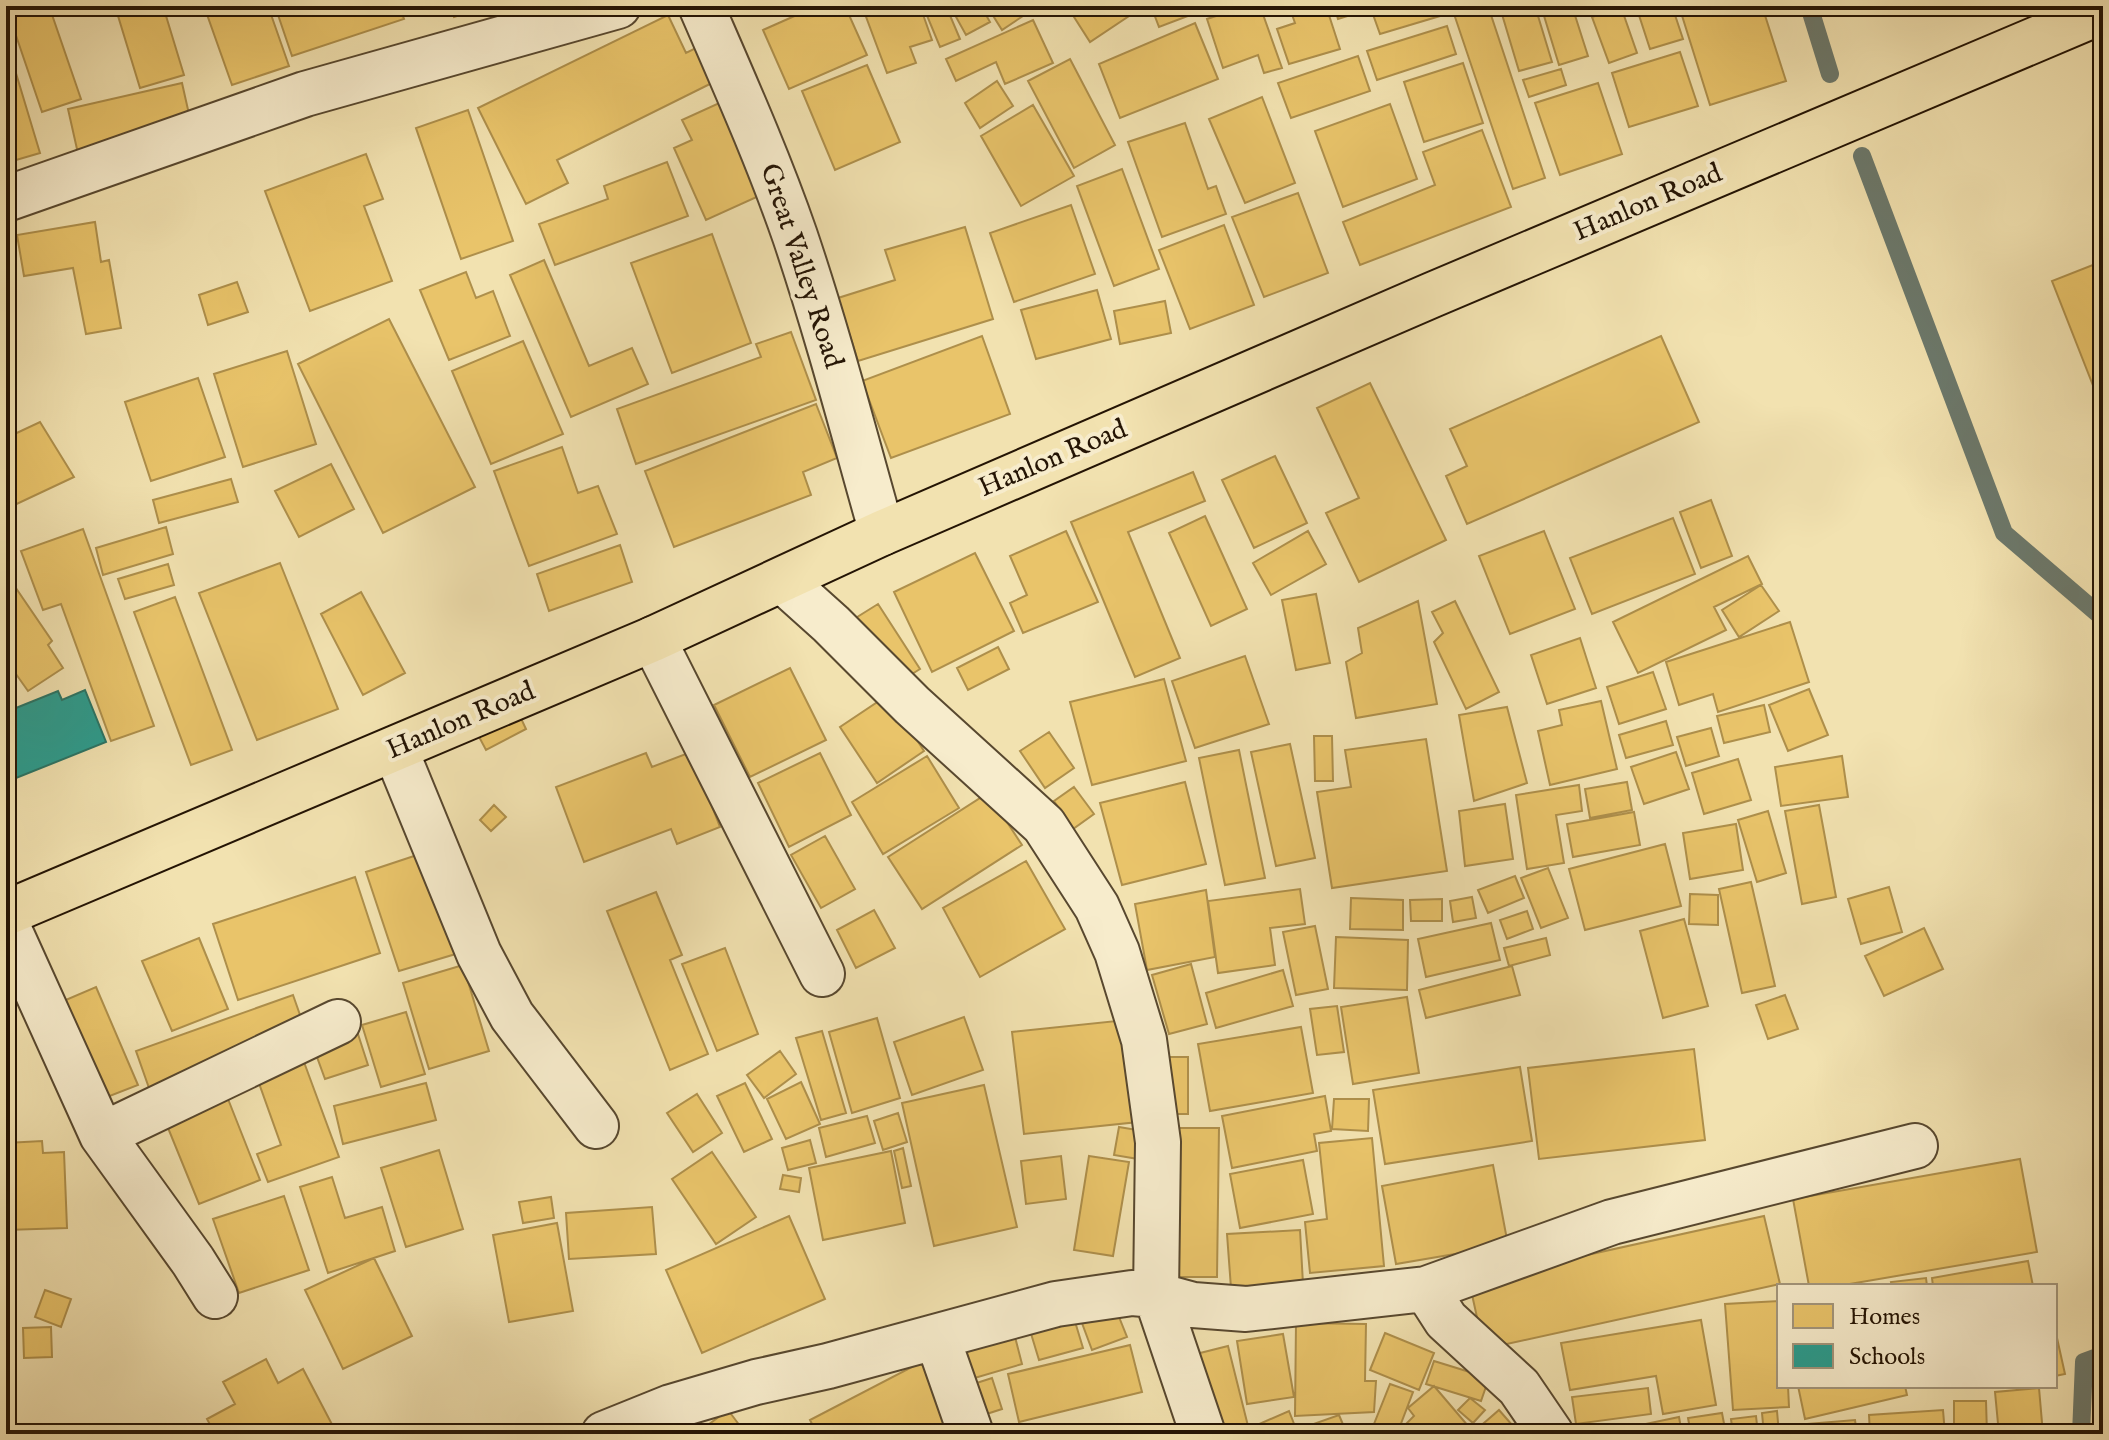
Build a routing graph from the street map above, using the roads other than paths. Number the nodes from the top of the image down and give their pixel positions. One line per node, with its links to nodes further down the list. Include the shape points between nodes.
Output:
1 (618, 6): 4 (street, via 305,94)
2 (701, 6): 5 (street, Great Valley Road, via 795,236)
3 (2103, 11): 5 (main road, Hanlon Road)
4 (6, 199)
5 (882, 533): 6 (main road, Hanlon Road)
6 (782, 580): 7 (main road, Hanlon Road); 17 (street, via 1044,825 1097,907 1144,1040 1158,1142)
7 (653, 639): 8 (main road, Hanlon Road); 11 (street)
8 (395, 749): 9 (main road, Hanlon Road); 13 (street, via 492,981 512,1016)
9 (6, 913)
10 (6, 923): 14 (street)
11 (822, 974)
12 (338, 1022): 14 (street)
13 (596, 1126)
14 (102, 1135): 18 (street)
15 (1915, 1146): 16 (street, via 1612,1222)
16 (1426, 1289): 17 (street, via 1246,1309 1193,1305); 23 (street, via 1446,1320 1519,1387)
17 (1156, 1295): 19 (street, via 1132,1293 1056,1304); 22 (street)
18 (215, 1296)
19 (937, 1337): 20 (street, via 685,1403); 21 (street)
20 (604, 1434)
21 (971, 1434)
22 (1203, 1434)
23 (1551, 1434)

